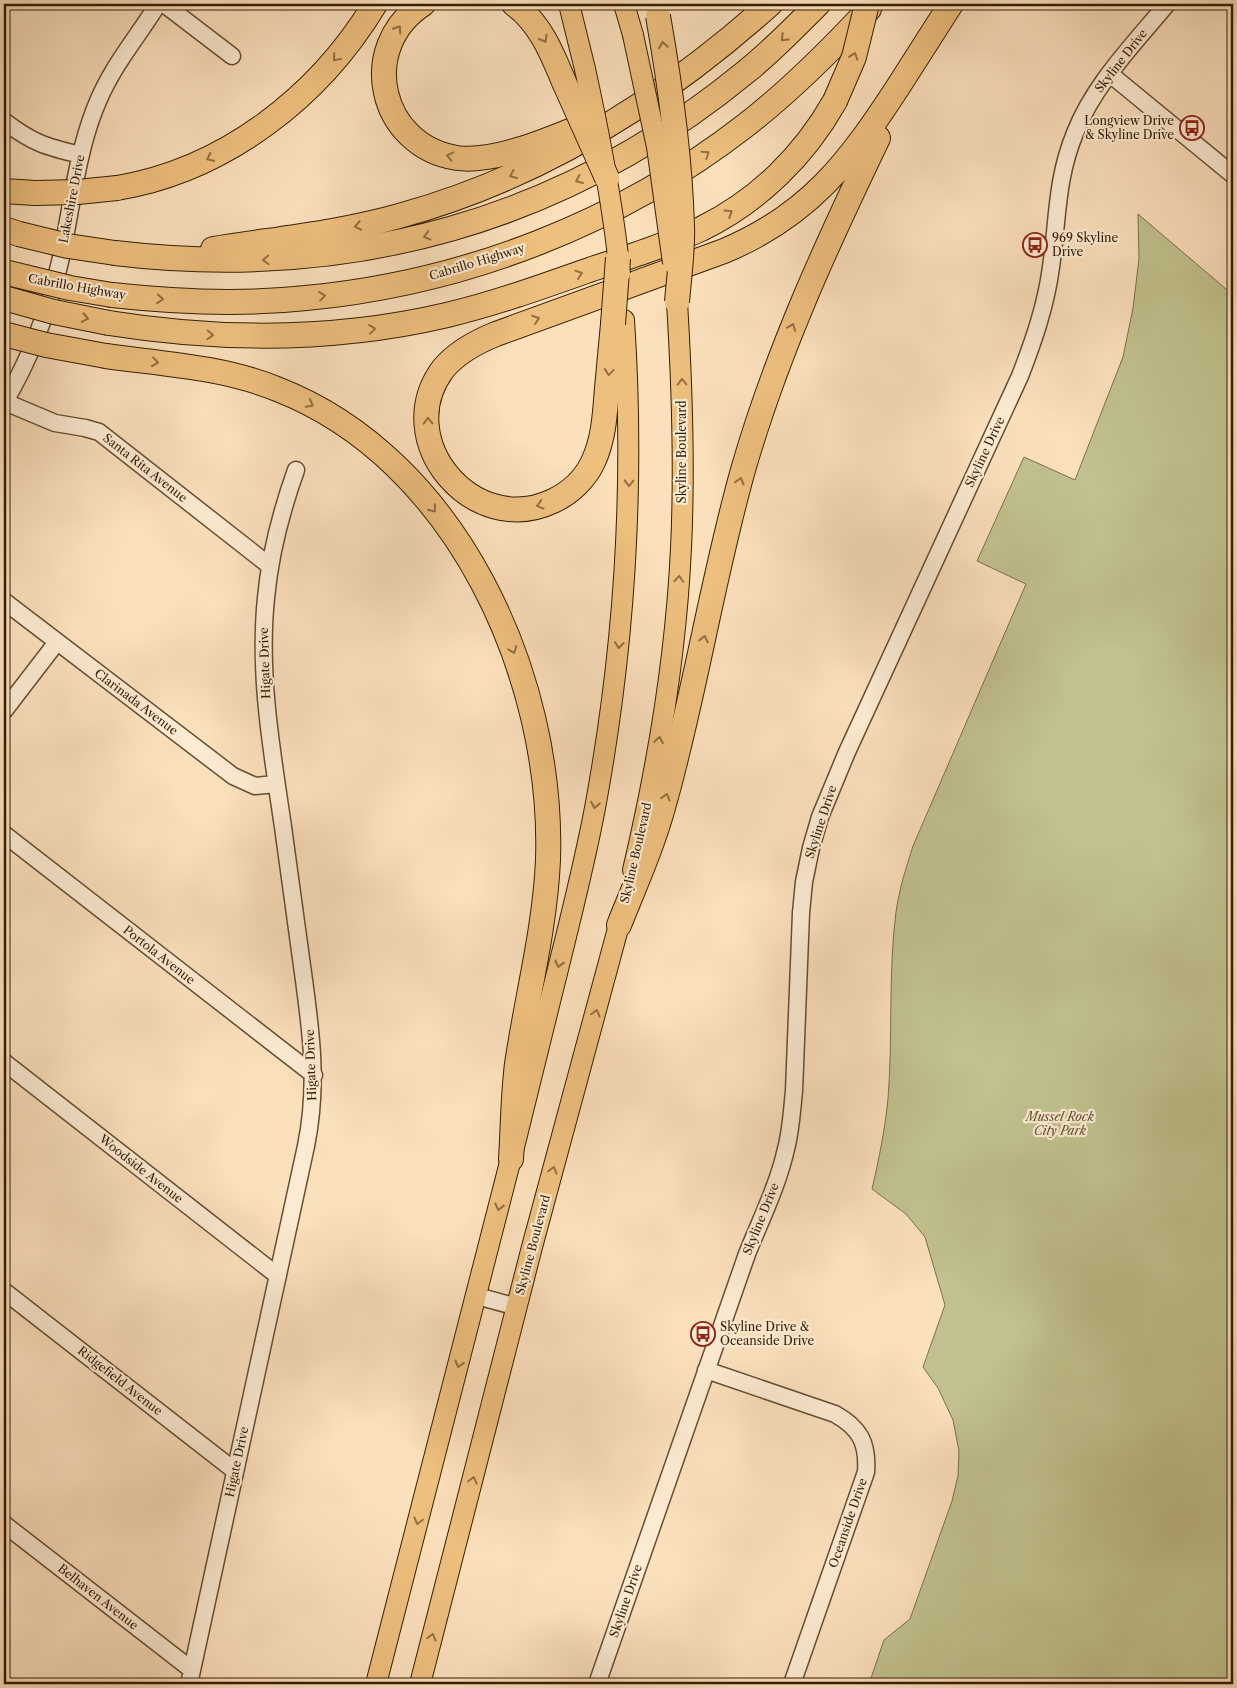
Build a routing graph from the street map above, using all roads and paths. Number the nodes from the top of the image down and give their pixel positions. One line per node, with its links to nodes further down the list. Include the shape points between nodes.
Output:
1 (158, 4): 22 (street, Lakeshire Drive, via 106,83)
2 (164, 4): 17 (street)
3 (375, 4): 25 (highway, one-way to 25, bridge, via 352,39 297,98 255,132 218,154 179,171 117,188 78,192)
4 (423, 4): 20 (highway, one-way to 4, via 586,125 520,148 474,158 447,156 412,137 394,117 386,93 384,70 388,47 400,25)
5 (514, 4): 24 (highway, one-way to 24, bridge, via 530,17 548,46)
6 (569, 4): 24 (main road, bridge)
7 (624, 4): 31 (main road, Skyline Boulevard, bridge, via 658,155)
8 (753, 4): 18 (highway)
9 (770, 4): 18 (highway)
10 (818, 4): 27 (highway, one-way to 27, via 749,70 696,111 584,178 521,206 424,237 333,254 240,261)
11 (867, 4): 30 (highway, one-way to 11, bridge, via 109,323 212,335 280,336 356,331 413,322 513,297 676,239 717,220 759,192 816,132 835,101 854,57)
12 (874, 4): 29 (highway, Cabrillo Highway, one-way to 12, bridge, via 112,295 240,302 375,289 474,265 570,229 632,200 673,176 746,124 798,80)
13 (951, 4): 16 (highway)
14 (1167, 4): 19 (street, Skyline Drive)
15 (657, 10): 31 (highway, one-way to 15, bridge, via 681,201)
16 (938, 24): 32 (highway, one-way to 16, via 600,442 589,470 575,486 546,504 508,509 484,503 452,482 433,450 427,418 433,386 450,361 490,336 724,251 786,218 819,190 854,152); 42 (highway, one-way to 16, via 664,806 735,502 764,405 799,310 832,234 881,131)
17 (232, 56)
18 (697, 65): 20 (highway)
19 (1110, 74): 23 (street); 50 (street, Skyline Drive, via 1084,113 1066,157 1060,182 1052,266 1031,349 820,817 800,913 794,1091 786,1149)
20 (661, 91): 27 (highway, one-way to 27, via 539,163 441,204 344,228)
21 (4, 121): 22 (street, via 40,144)
22 (81, 155): 34 (street, Lakeshire Drive, via 51,296 30,353)
23 (1233, 175)
24 (607, 178): 28 (main road, bridge)
25 (4, 191)
26 (11, 232): 27 (highway, bridge, via 68,246)
27 (154, 258)
28 (618, 258): 32 (highway, bridge)
29 (4, 272)
30 (4, 298)
31 (677, 302): 42 (main road, Skyline Boulevard, one-way to 31, via 656,758 676,618 684,458)
32 (618, 322): 45 (main road, one-way to 45, via 628,398 629,482 617,669 589,837)
33 (4, 334): 45 (highway, one-way to 45, bridge, via 106,356 208,370 294,396 340,421 383,455 419,491 478,574 518,665 532,711 542,761 548,829 545,897 517,1066)
34 (4, 403): 36 (street, Santa Rita Avenue, via 55,423 99,432)
35 (296, 470): 36 (street, Higate Drive)
36 (270, 566): 40 (street, Higate Drive, via 264,616 264,668)
37 (4, 601): 38 (street, Clarinada Avenue)
38 (57, 642): 39 (street); 40 (street, Clarinada Avenue, via 233,776 255,786)
39 (4, 710)
40 (276, 784): 44 (street, Higate Drive)
41 (4, 834): 44 (street, Portola Avenue)
42 (619, 925): 49 (main road, Skyline Boulevard, one-way to 42)
43 (4, 1062): 46 (street, Woodside Avenue)
44 (314, 1075): 46 (street, Higate Drive, via 310,1129)
45 (511, 1159): 48 (main road, one-way to 48)
46 (278, 1276): 51 (street, Higate Drive)
47 (4, 1291): 51 (street, Ridgefield Avenue)
48 (477, 1296): 49 (street); 54 (main road, one-way to 54)
49 (517, 1307): 55 (main road, Skyline Boulevard, one-way to 49)
50 (706, 1370): 56 (street, Skyline Drive); 57 (street, Oceanside Drive, via 835,1414 848,1421 864,1443 866,1472)
51 (235, 1471): 53 (street, Higate Drive)
52 (4, 1524): 53 (street, Belhaven Avenue)
53 (191, 1677)
54 (376, 1684)
55 (420, 1684)
56 (596, 1684)
57 (792, 1684)

